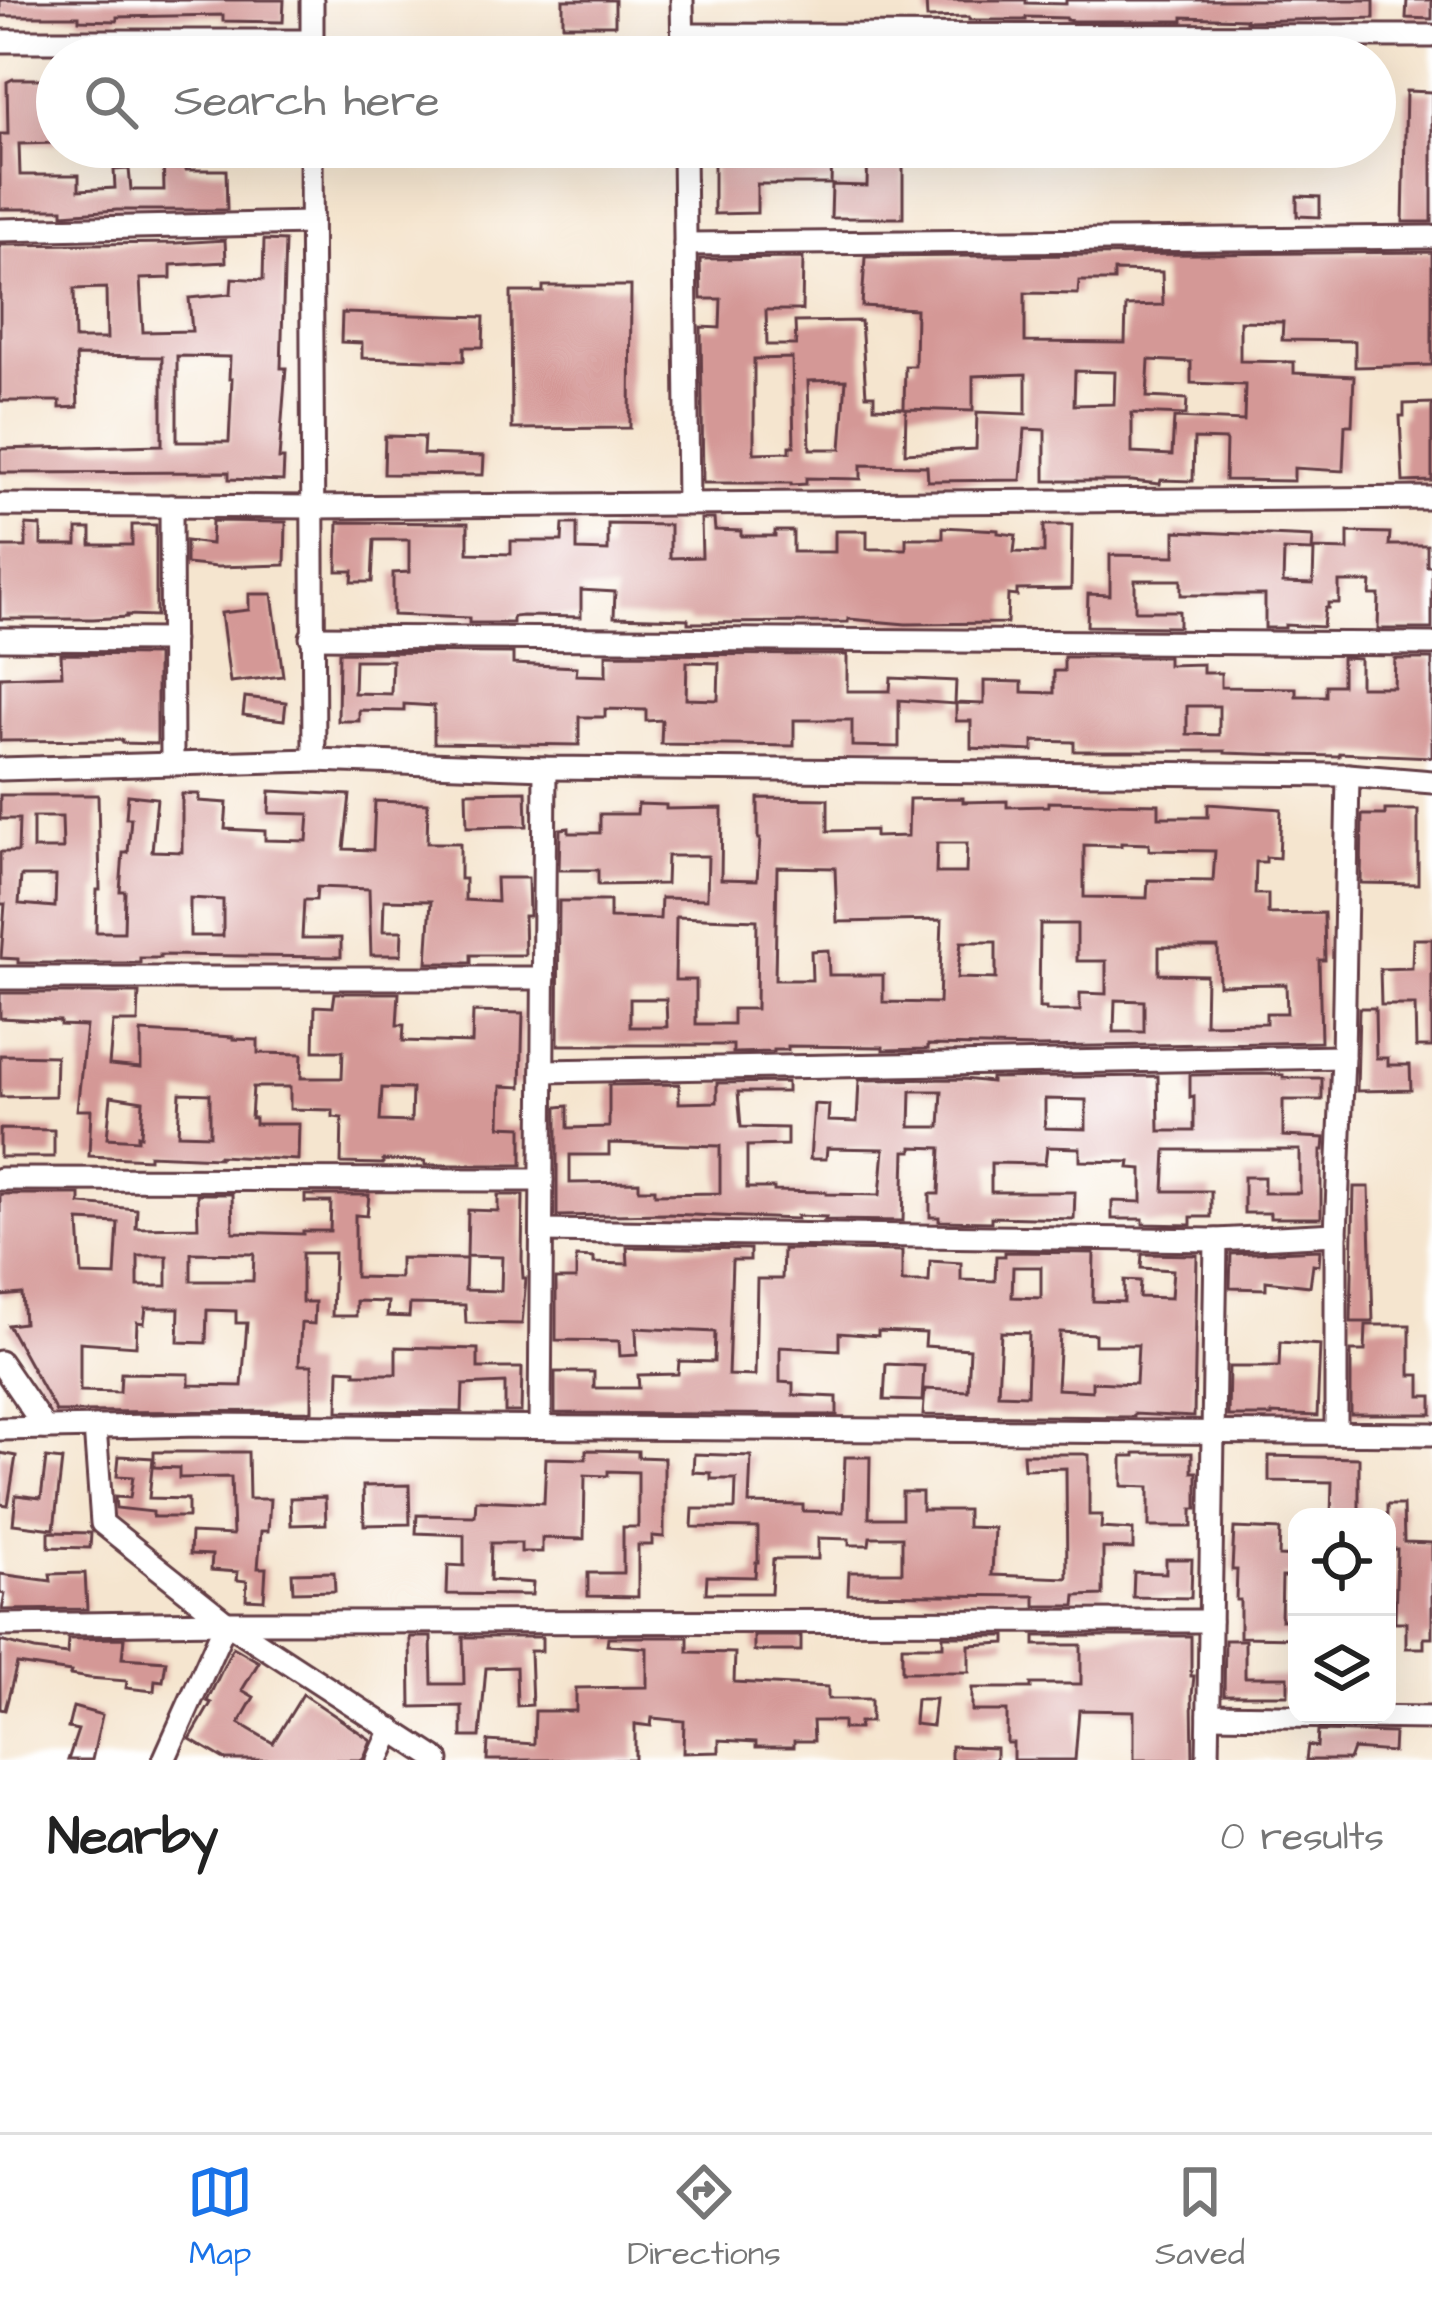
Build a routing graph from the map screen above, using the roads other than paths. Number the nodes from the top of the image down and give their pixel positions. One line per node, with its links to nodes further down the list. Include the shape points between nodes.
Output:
1 (312, 0): 3 (street)
2 (682, 0): 4 (street)
3 (312, 36)
4 (683, 36)
5 (1396, 36): 6 (street)
6 (1432, 36)
7 (0, 41): 8 (street)
8 (36, 42)
9 (311, 168): 11 (street)
10 (684, 168): 14 (street)
11 (311, 223): 12 (street); 19 (street)
12 (0, 230)
13 (1432, 237): 14 (street)
14 (686, 244): 16 (street)
15 (1432, 498): 16 (street)
16 (688, 503): 19 (street)
17 (0, 505): 18 (street)
18 (171, 506): 19 (street); 22 (street)
19 (312, 507): 20 (street)
20 (311, 638): 23 (street); 24 (street)
21 (0, 639): 22 (street)
22 (172, 640): 25 (street)
23 (1432, 644)
24 (314, 760): 25 (street); 26 (street)
25 (172, 762): 27 (street)
26 (545, 768): 28 (street); 31 (street)
27 (0, 769)
28 (1348, 776): 29 (street); 32 (street)
29 (1432, 782)
30 (0, 978): 31 (street)
31 (544, 979): 33 (street)
32 (1343, 1057): 33 (street); 37 (street)
33 (543, 1071): 35 (street)
34 (0, 1179): 35 (street)
35 (542, 1180): 36 (street)
36 (542, 1231): 38 (street); 41 (street)
37 (1336, 1234): 38 (street); 45 (street)
38 (1216, 1240): 44 (street)
39 (0, 1362): 42 (street)
40 (95, 1427): 41 (street); 42 (street); 48 (street, via 102,1522)
41 (540, 1427): 44 (street)
42 (45, 1428): 43 (street)
43 (0, 1429)
44 (1213, 1432): 45 (street); 47 (street)
45 (1336, 1432): 46 (street)
46 (1432, 1434)
47 (1210, 1621): 48 (street); 50 (street)
48 (226, 1622): 49 (street); 52 (street); 53 (street)
49 (0, 1625)
50 (1209, 1715): 51 (street); 56 (street)
51 (1432, 1718)
52 (392, 1730): 54 (street); 55 (street)
53 (164, 1760)
54 (378, 1760)
55 (439, 1760)
56 (1208, 1760)

